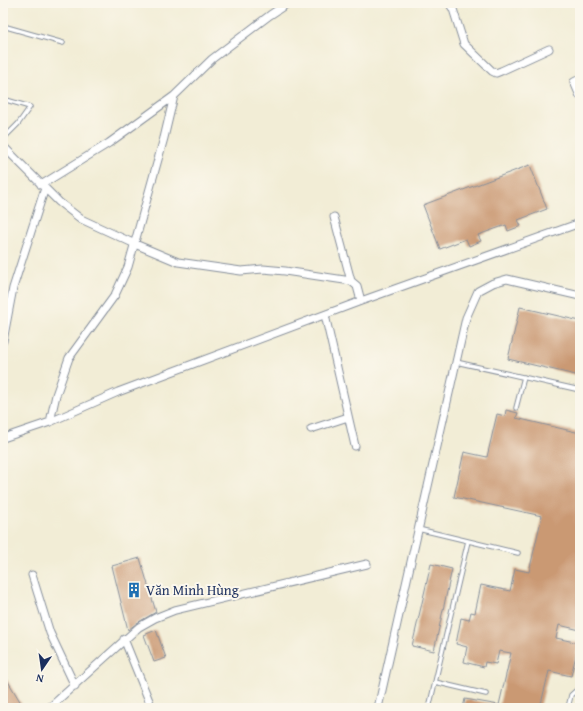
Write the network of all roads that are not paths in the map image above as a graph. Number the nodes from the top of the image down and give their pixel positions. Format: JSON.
{"nodes":[{"id":1,"x":288,"y":3,"type":"edge"},
{"id":2,"x":449,"y":3,"type":"edge"},
{"id":3,"x":3,"y":26,"type":"edge"},
{"id":4,"x":63,"y":43,"type":"dead end"},
{"id":5,"x":549,"y":49,"type":"dead end"},
{"id":6,"x":580,"y":79,"type":"edge"},
{"id":7,"x":174,"y":96,"type":"junction"},
{"id":8,"x":580,"y":96,"type":"edge"},
{"id":9,"x":3,"y":99,"type":"edge"},
{"id":10,"x":3,"y":138,"type":"edge"},
{"id":11,"x":3,"y":146,"type":"edge"},
{"id":12,"x":43,"y":186,"type":"junction"},
{"id":13,"x":334,"y":217,"type":"dead end"},
{"id":14,"x":580,"y":223,"type":"edge"},
{"id":15,"x":135,"y":244,"type":"junction"},
{"id":16,"x":351,"y":281,"type":"junction"},
{"id":17,"x":580,"y":296,"type":"edge"},
{"id":18,"x":361,"y":301,"type":"junction"},
{"id":19,"x":325,"y":315,"type":"junction"},
{"id":20,"x":3,"y":341,"type":"edge"},
{"id":21,"x":456,"y":362,"type":"junction"},
{"id":22,"x":524,"y":377,"type":"junction"},
{"id":23,"x":580,"y":390,"type":"edge"},
{"id":24,"x":516,"y":408,"type":"dead end"},
{"id":25,"x":348,"y":417,"type":"junction"},
{"id":26,"x":50,"y":422,"type":"junction"},
{"id":27,"x":311,"y":429,"type":"dead end"},
{"id":28,"x":3,"y":438,"type":"edge"},
{"id":29,"x":355,"y":446,"type":"dead end"},
{"id":30,"x":418,"y":529,"type":"junction"},
{"id":31,"x":468,"y":541,"type":"junction"},
{"id":32,"x":518,"y":553,"type":"dead end"},
{"id":33,"x":367,"y":564,"type":"dead end"},
{"id":34,"x":32,"y":575,"type":"dead end"},
{"id":35,"x":124,"y":640,"type":"junction"},
{"id":36,"x":435,"y":682,"type":"junction"},
{"id":37,"x":75,"y":686,"type":"junction"},
{"id":38,"x":580,"y":687,"type":"edge"},
{"id":39,"x":486,"y":694,"type":"dead end"},
{"id":40,"x":50,"y":708,"type":"edge"},
{"id":41,"x":152,"y":708,"type":"edge"},
{"id":42,"x":378,"y":708,"type":"edge"},
{"id":43,"x":429,"y":708,"type":"edge"},
{"id":44,"x":568,"y":708,"type":"edge"}],
"edges":[{"from":1,"to":7,"type":"street"},
{"from":2,"to":5,"type":"street"},
{"from":3,"to":4,"type":"lane"},
{"from":6,"to":8,"type":"street"},
{"from":7,"to":12,"type":"street"},
{"from":7,"to":15,"type":"street"},
{"from":9,"to":10,"type":"lane"},
{"from":11,"to":12,"type":"street"},
{"from":12,"to":15,"type":"street"},
{"from":12,"to":20,"type":"street"},
{"from":13,"to":16,"type":"street"},
{"from":14,"to":18,"type":"street"},
{"from":15,"to":16,"type":"street"},
{"from":15,"to":26,"type":"street"},
{"from":16,"to":18,"type":"street"},
{"from":17,"to":21,"type":"street"},
{"from":18,"to":19,"type":"street"},
{"from":19,"to":25,"type":"street"},
{"from":19,"to":26,"type":"street"},
{"from":21,"to":22,"type":"lane"},
{"from":21,"to":30,"type":"street"},
{"from":22,"to":23,"type":"lane"},
{"from":22,"to":24,"type":"lane"},
{"from":25,"to":27,"type":"street"},
{"from":25,"to":29,"type":"street"},
{"from":26,"to":28,"type":"street"},
{"from":30,"to":31,"type":"lane"},
{"from":30,"to":42,"type":"street"},
{"from":31,"to":32,"type":"lane"},
{"from":31,"to":36,"type":"lane"},
{"from":33,"to":35,"type":"street"},
{"from":34,"to":37,"type":"street"},
{"from":35,"to":37,"type":"street"},
{"from":35,"to":41,"type":"street"},
{"from":36,"to":39,"type":"lane"},
{"from":36,"to":43,"type":"lane"},
{"from":37,"to":40,"type":"street"},
{"from":38,"to":44,"type":"lane"}]}
